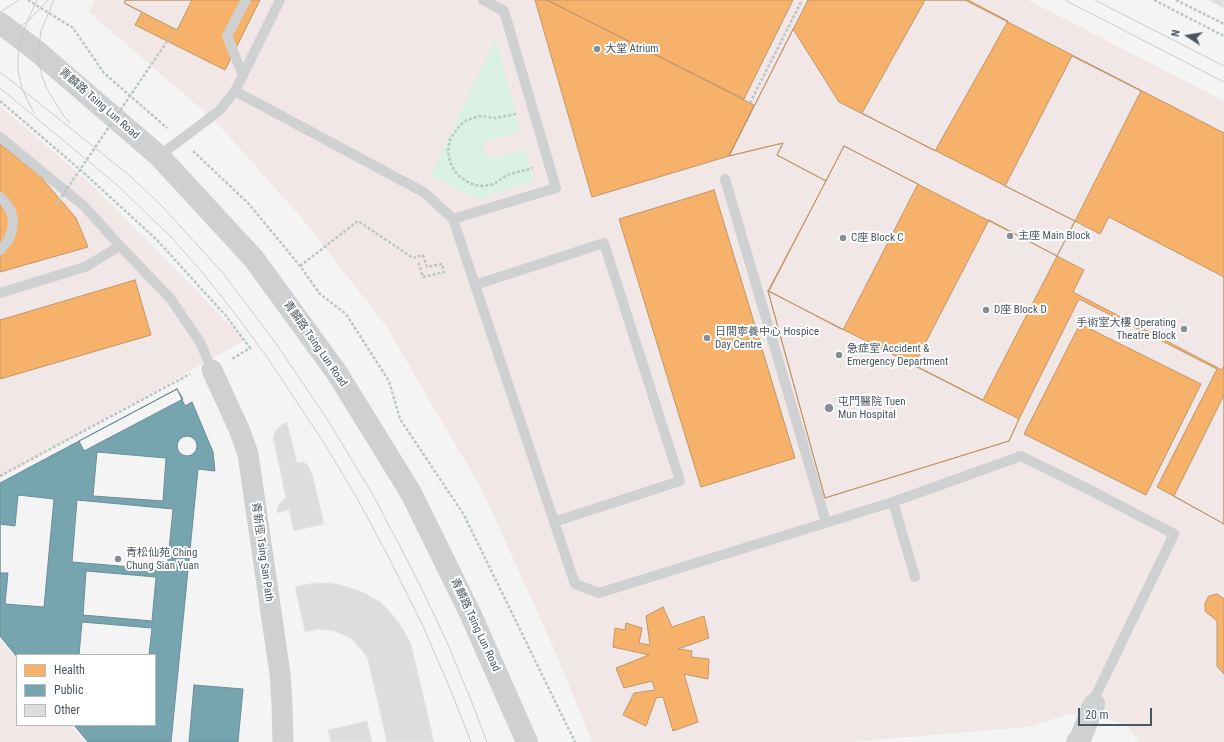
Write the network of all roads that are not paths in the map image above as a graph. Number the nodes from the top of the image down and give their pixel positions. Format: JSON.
{"nodes":[{"id":1,"x":246,"y":0,"type":"edge"},
{"id":2,"x":280,"y":0,"type":"edge"},
{"id":3,"x":483,"y":0,"type":"edge"},
{"id":4,"x":0,"y":23,"type":"edge"},
{"id":5,"x":243,"y":76,"type":"junction"},
{"id":6,"x":235,"y":91,"type":"junction"},
{"id":7,"x":0,"y":137,"type":"edge"},
{"id":8,"x":159,"y":156,"type":"junction"},
{"id":9,"x":725,"y":179,"type":"dead end"},
{"id":10,"x":0,"y":197,"type":"edge"},
{"id":11,"x":453,"y":219,"type":"junction"},
{"id":12,"x":120,"y":246,"type":"junction"},
{"id":13,"x":0,"y":250,"type":"edge"},
{"id":14,"x":475,"y":285,"type":"junction"},
{"id":15,"x":0,"y":293,"type":"edge"},
{"id":16,"x":212,"y":370,"type":"joint"},
{"id":17,"x":893,"y":502,"type":"junction"},
{"id":18,"x":554,"y":522,"type":"junction"},
{"id":19,"x":826,"y":522,"type":"junction"},
{"id":20,"x":916,"y":577,"type":"dead end"},
{"id":21,"x":1094,"y":704,"type":"junction"},
{"id":22,"x":283,"y":742,"type":"edge"},
{"id":23,"x":527,"y":742,"type":"edge"},
{"id":24,"x":1077,"y":742,"type":"edge"},
{"id":25,"x":1086,"y":742,"type":"edge"}],
"edges":[{"from":1,"to":5,"type":"lane"},
{"from":2,"to":5,"type":"lane"},
{"from":3,"to":11,"type":"lane"},
{"from":4,"to":8,"type":"street","name":"青麟路 Tsing Lun Road"},
{"from":5,"to":6,"type":"lane"},
{"from":6,"to":8,"type":"lane"},
{"from":6,"to":11,"type":"lane"},
{"from":7,"to":12,"type":"lane"},
{"from":8,"to":23,"type":"street","name":"青麟路 Tsing Lun Road"},
{"from":9,"to":19,"type":"lane"},
{"from":10,"to":13,"type":"lane"},
{"from":11,"to":14,"type":"lane"},
{"from":12,"to":15,"type":"lane"},
{"from":12,"to":16,"type":"lane"},
{"from":14,"to":18,"type":"lane"},
{"from":14,"to":18,"type":"lane"},
{"from":16,"to":22,"type":"street","name":"青新徑 Tsing San Path"},
{"from":17,"to":19,"type":"lane"},
{"from":17,"to":20,"type":"lane"},
{"from":17,"to":21,"type":"lane"},
{"from":18,"to":19,"type":"lane"},
{"from":21,"to":24,"type":"street"},
{"from":21,"to":25,"type":"lane"}]}
